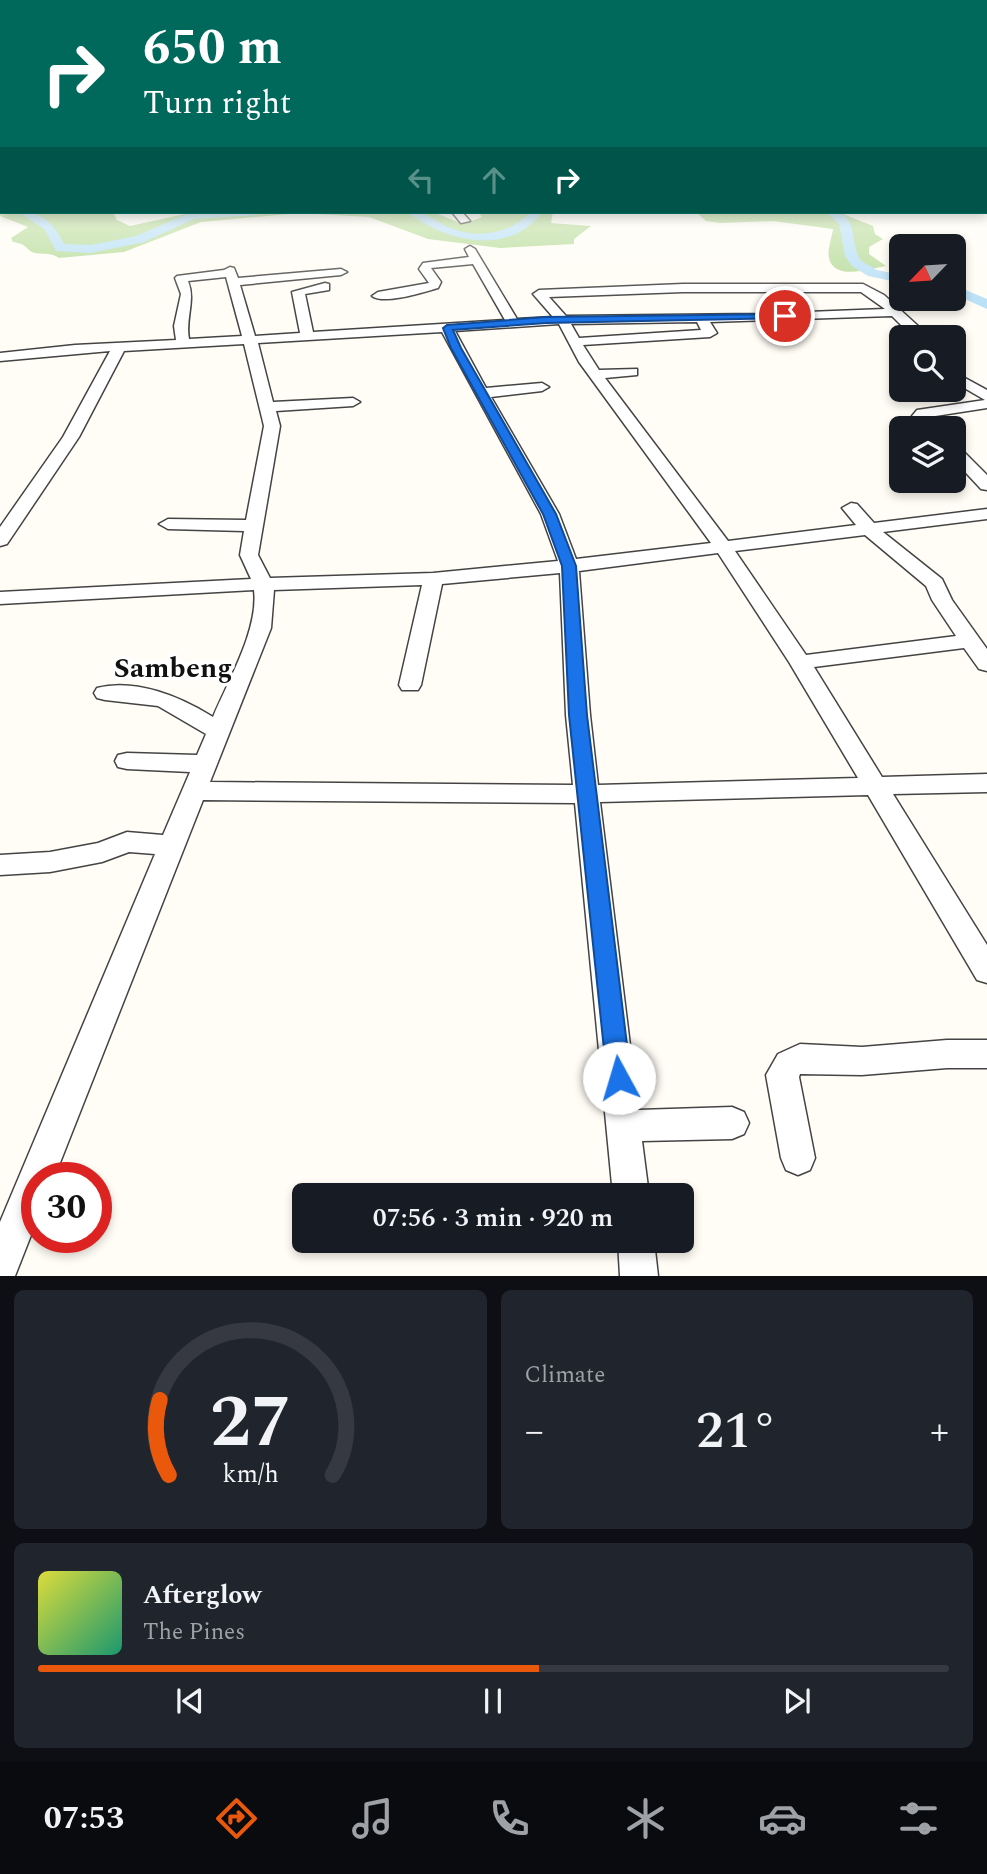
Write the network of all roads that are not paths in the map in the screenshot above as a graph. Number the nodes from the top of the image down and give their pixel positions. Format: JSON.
{"nodes":[{"id":1,"x":459,"y":214,"type":"edge"},
{"id":2,"x":465,"y":221,"type":"dead end"},
{"id":3,"x":469,"y":247,"type":"dead end"},
{"id":4,"x":476,"y":260,"type":"junction"},
{"id":5,"x":341,"y":272,"type":"dead end"},
{"id":6,"x":231,"y":275,"type":"junction"},
{"id":7,"x":325,"y":286,"type":"dead end"},
{"id":8,"x":378,"y":296,"type":"dead end"},
{"id":9,"x":889,"y":308,"type":"edge"},
{"id":10,"x":893,"y":312,"type":"joint"},
{"id":11,"x":701,"y":318,"type":"junction"},
{"id":12,"x":563,"y":320,"type":"junction"},
{"id":13,"x":513,"y":323,"type":"junction"},
{"id":14,"x":908,"y":325,"type":"edge"},
{"id":15,"x":447,"y":328,"type":"junction"},
{"id":16,"x":307,"y":336,"type":"junction"},
{"id":17,"x":250,"y":340,"type":"junction"},
{"id":18,"x":573,"y":342,"type":"junction"},
{"id":19,"x":183,"y":344,"type":"junction"},
{"id":20,"x":119,"y":347,"type":"junction"},
{"id":21,"x":0,"y":357,"type":"edge"},
{"id":22,"x":632,"y":372,"type":"dead end"},
{"id":23,"x":595,"y":374,"type":"junction"},
{"id":24,"x":966,"y":383,"type":"edge"},
{"id":25,"x":542,"y":387,"type":"dead end"},
{"id":26,"x":482,"y":393,"type":"junction"},
{"id":27,"x":987,"y":396,"type":"edge"},
{"id":28,"x":353,"y":402,"type":"dead end"},
{"id":29,"x":987,"y":404,"type":"edge"},
{"id":30,"x":269,"y":407,"type":"junction"},
{"id":31,"x":920,"y":416,"type":"edge"},
{"id":32,"x":966,"y":463,"type":"edge"},
{"id":33,"x":987,"y":485,"type":"edge"},
{"id":34,"x":851,"y":508,"type":"dead end"},
{"id":35,"x":987,"y":514,"type":"edge"},
{"id":36,"x":168,"y":524,"type":"dead end"},
{"id":37,"x":252,"y":526,"type":"junction"},
{"id":38,"x":868,"y":528,"type":"junction"},
{"id":39,"x":0,"y":540,"type":"edge"},
{"id":40,"x":722,"y":545,"type":"junction"},
{"id":41,"x":569,"y":566,"type":"junction"},
{"id":42,"x":433,"y":579,"type":"junction"},
{"id":43,"x":263,"y":584,"type":"junction"},
{"id":44,"x":0,"y":598,"type":"edge"},
{"id":45,"x":970,"y":641,"type":"junction"},
{"id":46,"x":800,"y":662,"type":"junction"},
{"id":47,"x":987,"y":664,"type":"edge"},
{"id":48,"x":410,"y":685,"type":"dead end"},
{"id":49,"x":105,"y":693,"type":"dead end"},
{"id":50,"x":219,"y":732,"type":"junction"},
{"id":51,"x":127,"y":761,"type":"dead end"},
{"id":52,"x":206,"y":764,"type":"junction"},
{"id":53,"x":987,"y":783,"type":"edge"},
{"id":54,"x":879,"y":788,"type":"junction"},
{"id":55,"x":195,"y":791,"type":"junction"},
{"id":56,"x":587,"y":794,"type":"junction"},
{"id":57,"x":172,"y":845,"type":"junction"},
{"id":58,"x":0,"y":865,"type":"edge"},
{"id":59,"x":987,"y":971,"type":"edge"},
{"id":60,"x":987,"y":1054,"type":"edge"},
{"id":61,"x":732,"y":1123,"type":"dead end"},
{"id":62,"x":624,"y":1126,"type":"junction"},
{"id":63,"x":798,"y":1158,"type":"dead end"},
{"id":64,"x":630,"y":1183,"type":"edge"},
{"id":65,"x":637,"y":1253,"type":"edge"},
{"id":66,"x":0,"y":1266,"type":"edge"},
{"id":67,"x":639,"y":1276,"type":"edge"}],
"edges":[{"from":1,"to":2,"type":"street"},
{"from":3,"to":4,"type":"street"},
{"from":4,"to":8,"type":"street"},
{"from":4,"to":13,"type":"street"},
{"from":5,"to":6,"type":"street"},
{"from":6,"to":17,"type":"street"},
{"from":6,"to":19,"type":"street"},
{"from":7,"to":16,"type":"street"},
{"from":9,"to":12,"type":"street"},
{"from":10,"to":11,"type":"street"},
{"from":10,"to":14,"type":"street"},
{"from":11,"to":12,"type":"street"},
{"from":11,"to":18,"type":"street"},
{"from":12,"to":13,"type":"street"},
{"from":12,"to":18,"type":"street"},
{"from":13,"to":15,"type":"street"},
{"from":15,"to":16,"type":"street"},
{"from":15,"to":26,"type":"street"},
{"from":16,"to":17,"type":"street"},
{"from":17,"to":19,"type":"street"},
{"from":17,"to":30,"type":"street"},
{"from":18,"to":23,"type":"street"},
{"from":19,"to":20,"type":"street"},
{"from":20,"to":21,"type":"street"},
{"from":20,"to":39,"type":"street"},
{"from":22,"to":23,"type":"street"},
{"from":23,"to":40,"type":"street"},
{"from":24,"to":27,"type":"street"},
{"from":25,"to":26,"type":"street"},
{"from":26,"to":41,"type":"street"},
{"from":28,"to":30,"type":"street"},
{"from":29,"to":31,"type":"street"},
{"from":30,"to":37,"type":"street"},
{"from":32,"to":33,"type":"street"},
{"from":34,"to":38,"type":"street"},
{"from":35,"to":38,"type":"street"},
{"from":36,"to":37,"type":"street"},
{"from":37,"to":43,"type":"street"},
{"from":38,"to":40,"type":"street"},
{"from":38,"to":45,"type":"street"},
{"from":40,"to":41,"type":"street"},
{"from":40,"to":46,"type":"street"},
{"from":41,"to":42,"type":"street"},
{"from":41,"to":56,"type":"street"},
{"from":42,"to":43,"type":"street"},
{"from":42,"to":48,"type":"street"},
{"from":43,"to":44,"type":"street"},
{"from":43,"to":50,"type":"street"},
{"from":45,"to":46,"type":"street"},
{"from":45,"to":47,"type":"street"},
{"from":46,"to":54,"type":"street"},
{"from":49,"to":50,"type":"street"},
{"from":50,"to":52,"type":"street"},
{"from":51,"to":52,"type":"street"},
{"from":52,"to":55,"type":"street"},
{"from":53,"to":54,"type":"street"},
{"from":54,"to":56,"type":"street"},
{"from":54,"to":59,"type":"street"},
{"from":55,"to":56,"type":"street"},
{"from":55,"to":57,"type":"street"},
{"from":56,"to":62,"type":"street"},
{"from":57,"to":58,"type":"street"},
{"from":57,"to":66,"type":"street"},
{"from":60,"to":63,"type":"street"},
{"from":61,"to":62,"type":"street"},
{"from":62,"to":64,"type":"street"},
{"from":65,"to":67,"type":"street"}]}
